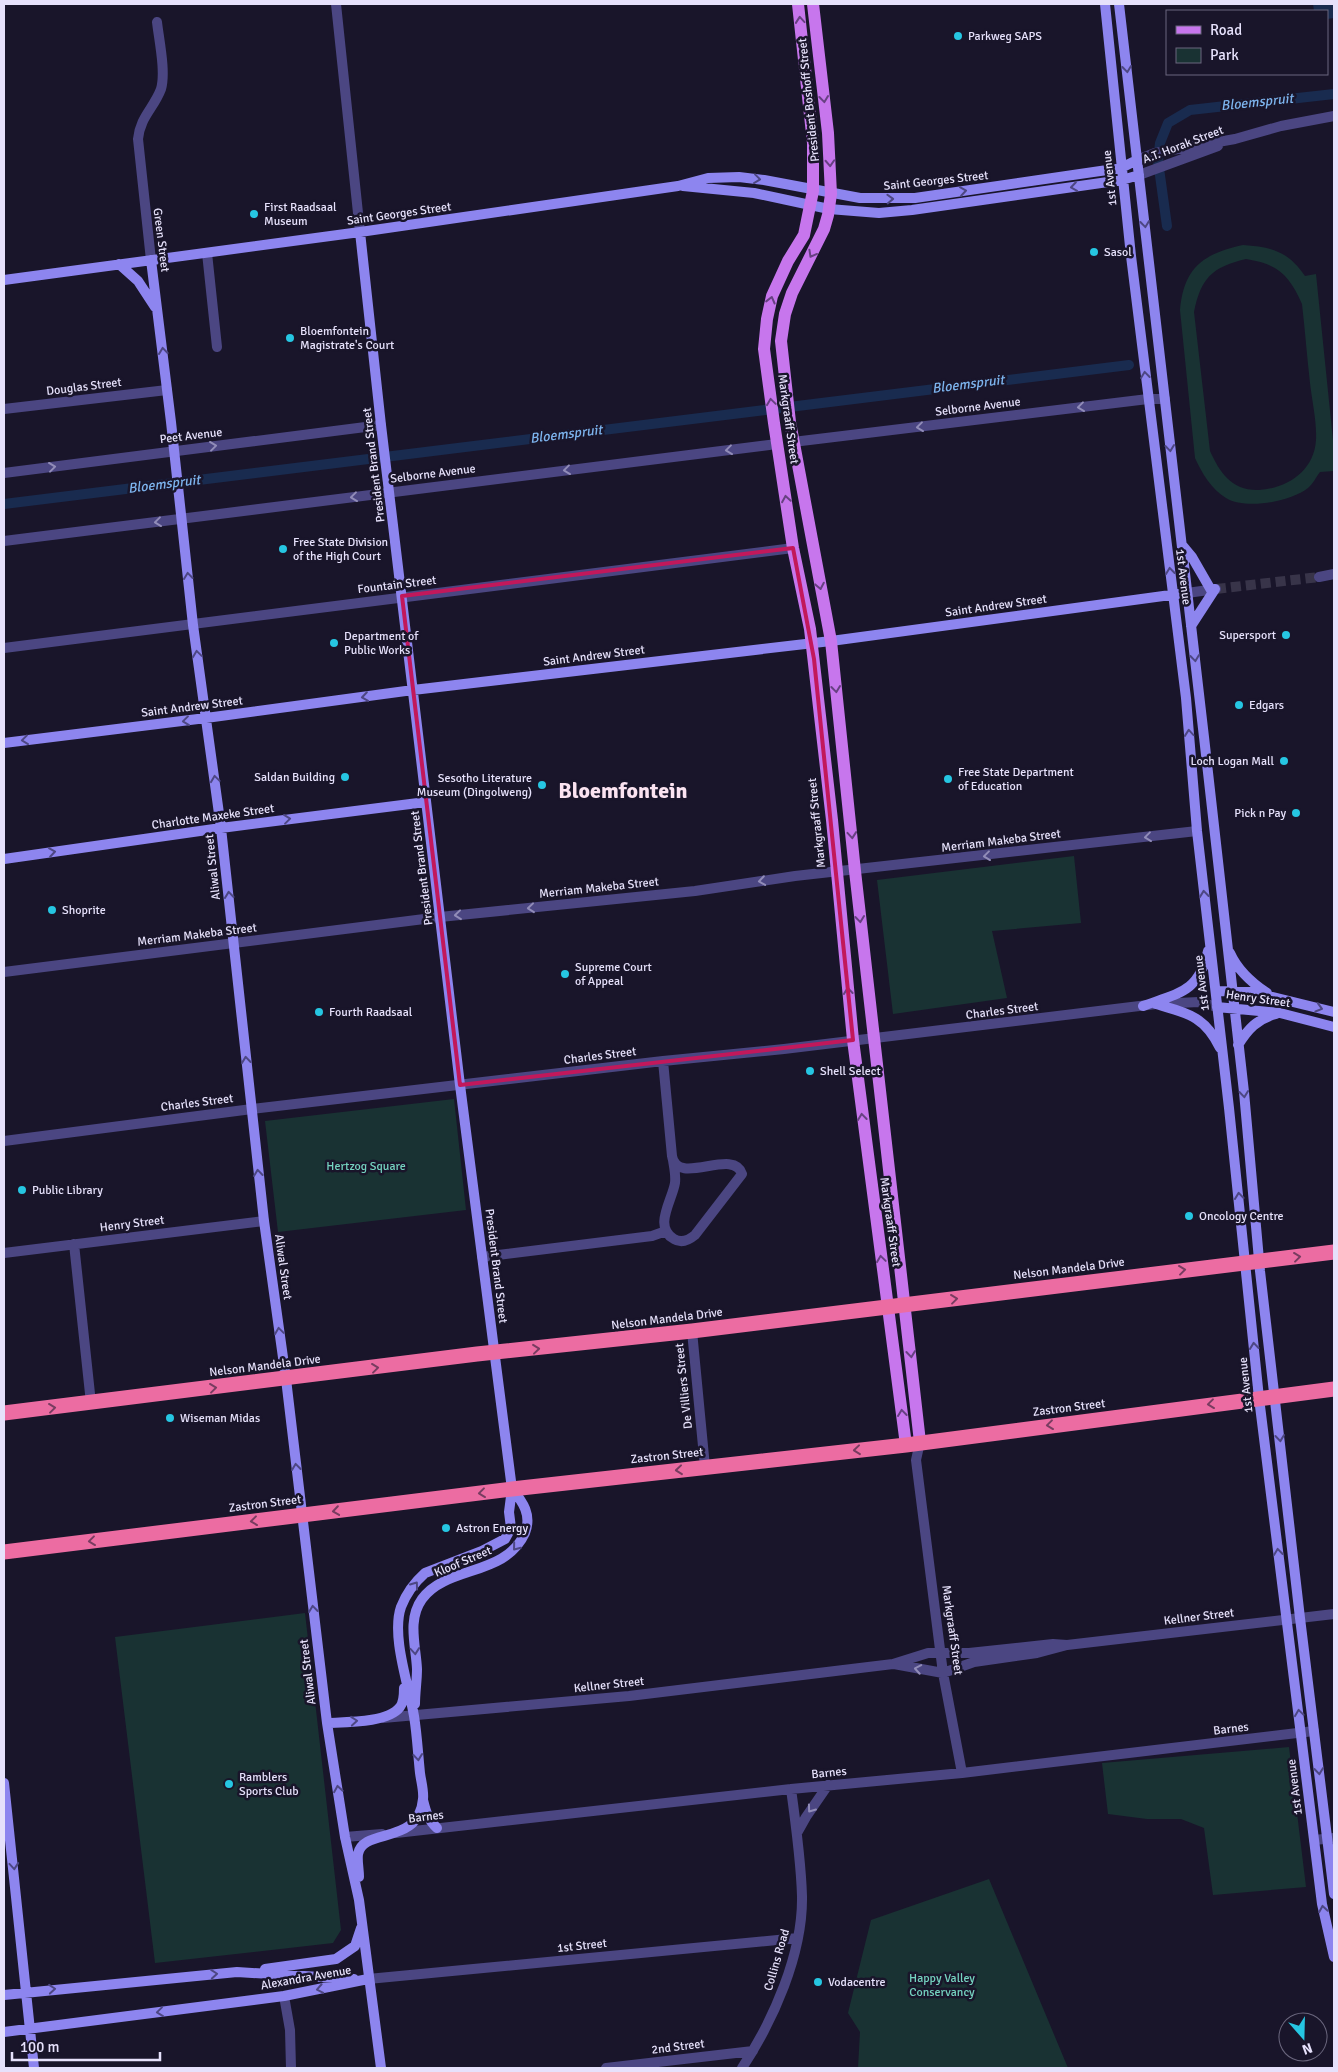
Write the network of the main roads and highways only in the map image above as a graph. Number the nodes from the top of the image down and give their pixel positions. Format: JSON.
{"nodes":[{"id":1,"x":798,"y":4,"type":"edge"},
{"id":2,"x":813,"y":4,"type":"edge"},
{"id":3,"x":813,"y":191,"type":"joint"},
{"id":4,"x":831,"y":194,"type":"joint"},
{"id":5,"x":810,"y":538,"type":"junction"},
{"id":6,"x":793,"y":548,"type":"junction"},
{"id":7,"x":1334,"y":1252,"type":"edge"},
{"id":8,"x":905,"y":1305,"type":"junction"},
{"id":9,"x":888,"y":1307,"type":"junction"},
{"id":10,"x":1334,"y":1389,"type":"edge"},
{"id":11,"x":4,"y":1413,"type":"edge"},
{"id":12,"x":913,"y":1444,"type":"junction"},
{"id":13,"x":4,"y":1552,"type":"edge"}],
"edges":[{"from":3,"to":1,"type":"main road","name":"President Boshoff Street","one_way":true},
{"from":2,"to":4,"type":"main road","name":"President Boshoff Street","one_way":true},
{"from":6,"to":3,"type":"main road","name":"Markgraaff Street","one_way":true},
{"from":4,"to":5,"type":"main road","name":"Markgraaff Street","one_way":true},
{"from":5,"to":6,"type":"main road"},
{"from":5,"to":8,"type":"main road","name":"Markgraaff Street","one_way":true},
{"from":9,"to":6,"type":"main road","name":"Markgraaff Street","one_way":true},
{"from":8,"to":7,"type":"highway","name":"Nelson Mandela Drive","one_way":true},
{"from":8,"to":9,"type":"highway","name":"Nelson Mandela Drive"},
{"from":8,"to":12,"type":"main road","name":"Markgraaff Street","one_way":true},
{"from":11,"to":9,"type":"highway","name":"Nelson Mandela Drive","one_way":true},
{"from":12,"to":9,"type":"main road","name":"Markgraaff Street","one_way":true},
{"from":10,"to":12,"type":"highway","name":"Zastron Street","one_way":true},
{"from":12,"to":13,"type":"highway","name":"Zastron Street","one_way":true}]}
